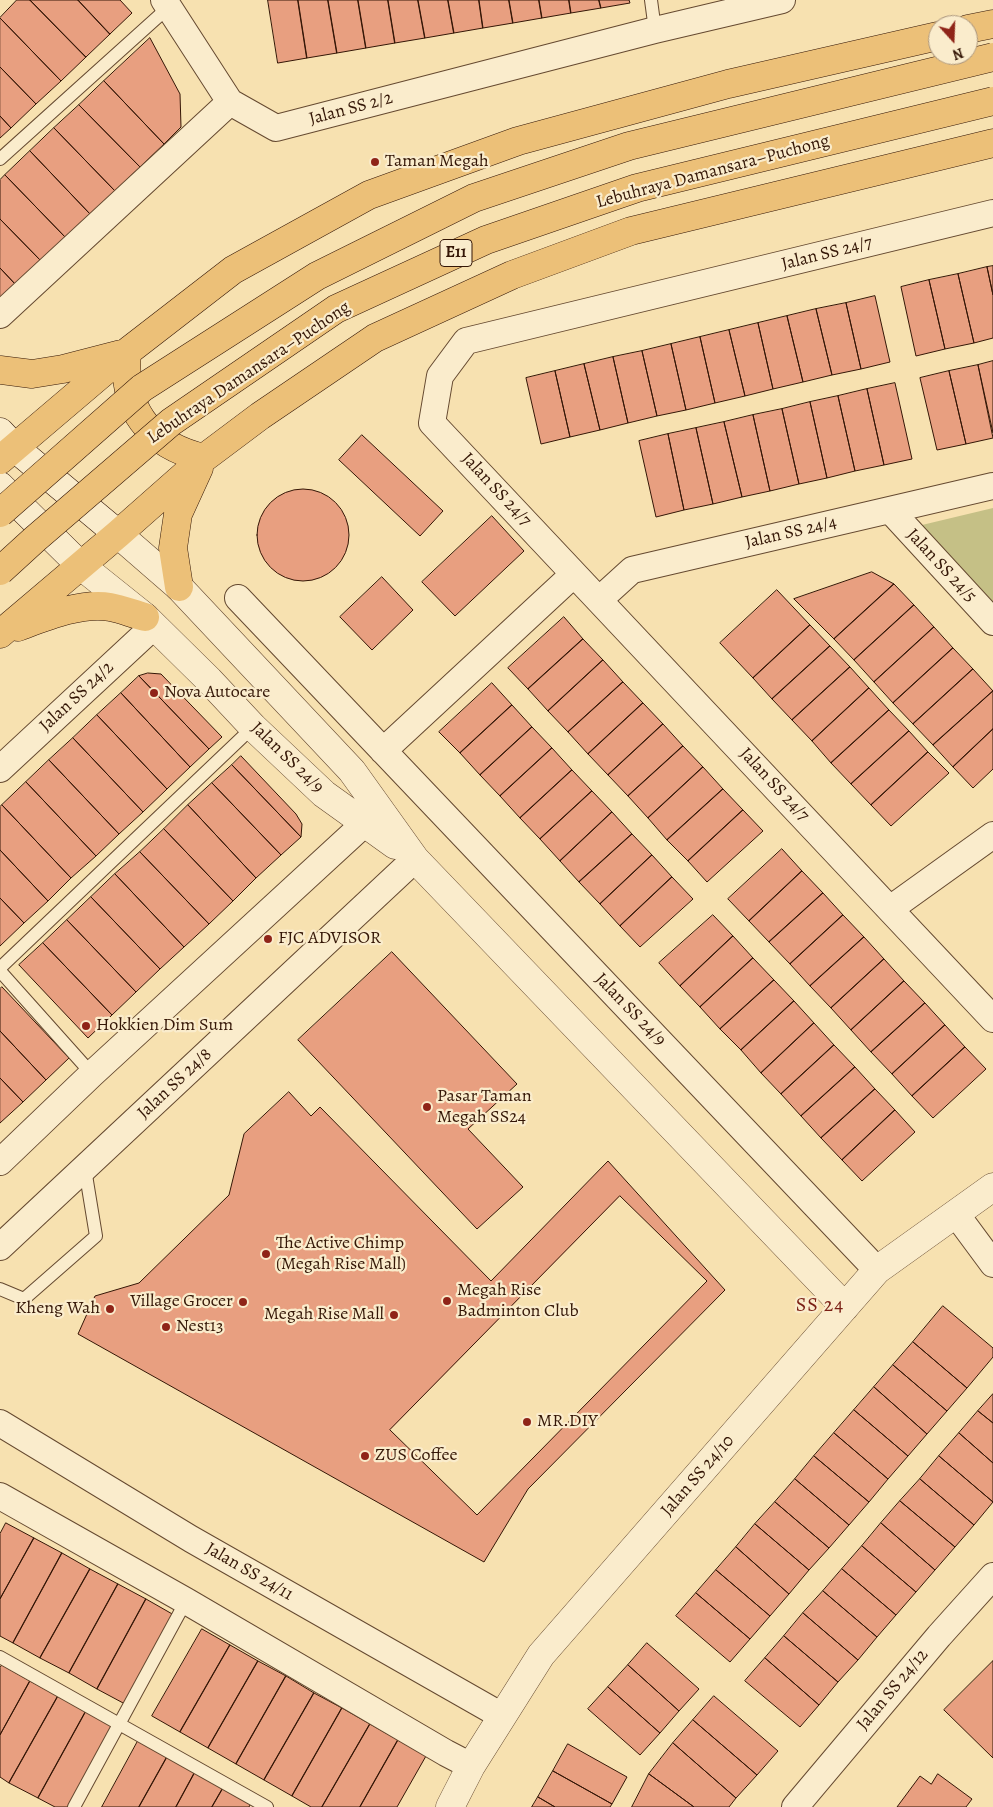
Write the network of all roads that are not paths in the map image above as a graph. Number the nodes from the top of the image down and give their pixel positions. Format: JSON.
{"nodes":[{"id":1,"x":651,"y":0,"type":"edge"},
{"id":2,"x":782,"y":0,"type":"edge"},
{"id":3,"x":171,"y":2,"type":"edge"},
{"id":4,"x":993,"y":24,"type":"edge"},
{"id":5,"x":978,"y":27,"type":"edge"},
{"id":6,"x":655,"y":30,"type":"junction"},
{"id":7,"x":928,"y":38,"type":"edge"},
{"id":8,"x":993,"y":57,"type":"edge"},
{"id":9,"x":993,"y":101,"type":"edge"},
{"id":10,"x":230,"y":102,"type":"junction"},
{"id":11,"x":993,"y":143,"type":"edge"},
{"id":12,"x":0,"y":159,"type":"edge"},
{"id":13,"x":993,"y":213,"type":"edge"},
{"id":14,"x":0,"y":315,"type":"edge"},
{"id":15,"x":127,"y":352,"type":"junction"},
{"id":16,"x":0,"y":370,"type":"edge"},
{"id":17,"x":5,"y":447,"type":"edge"},
{"id":18,"x":204,"y":458,"type":"junction"},
{"id":19,"x":0,"y":486,"type":"edge"},
{"id":20,"x":993,"y":486,"type":"edge"},
{"id":21,"x":890,"y":510,"type":"junction"},
{"id":22,"x":0,"y":513,"type":"edge"},
{"id":23,"x":118,"y":534,"type":"junction"},
{"id":24,"x":80,"y":565,"type":"junction"},
{"id":25,"x":0,"y":571,"type":"edge"},
{"id":26,"x":574,"y":574,"type":"junction"},
{"id":27,"x":179,"y":587,"type":"junction"},
{"id":28,"x":238,"y":598,"type":"dead end"},
{"id":29,"x":599,"y":600,"type":"junction"},
{"id":30,"x":0,"y":618,"type":"edge"},
{"id":31,"x":149,"y":621,"type":"junction"},
{"id":32,"x":993,"y":622,"type":"edge"},
{"id":33,"x":0,"y":634,"type":"edge"},
{"id":34,"x":253,"y":727,"type":"junction"},
{"id":35,"x":383,"y":751,"type":"junction"},
{"id":36,"x":0,"y":769,"type":"edge"},
{"id":37,"x":365,"y":823,"type":"junction"},
{"id":38,"x":993,"y":835,"type":"edge"},
{"id":39,"x":415,"y":859,"type":"junction"},
{"id":40,"x":890,"y":909,"type":"junction"},
{"id":41,"x":0,"y":970,"type":"edge"},
{"id":42,"x":993,"y":1019,"type":"edge"},
{"id":43,"x":92,"y":1074,"type":"junction"},
{"id":44,"x":0,"y":1162,"type":"edge"},
{"id":45,"x":85,"y":1169,"type":"junction"},
{"id":46,"x":993,"y":1187,"type":"edge"},
{"id":47,"x":956,"y":1214,"type":"junction"},
{"id":48,"x":0,"y":1247,"type":"edge"},
{"id":49,"x":993,"y":1264,"type":"edge"},
{"id":50,"x":877,"y":1270,"type":"junction"},
{"id":51,"x":0,"y":1289,"type":"edge"},
{"id":52,"x":845,"y":1307,"type":"junction"},
{"id":53,"x":0,"y":1423,"type":"edge"},
{"id":54,"x":0,"y":1496,"type":"edge"},
{"id":55,"x":993,"y":1576,"type":"edge"},
{"id":56,"x":186,"y":1601,"type":"junction"},
{"id":57,"x":0,"y":1657,"type":"edge"},
{"id":58,"x":502,"y":1716,"type":"junction"},
{"id":59,"x":119,"y":1724,"type":"junction"},
{"id":60,"x":471,"y":1766,"type":"junction"},
{"id":61,"x":449,"y":1806,"type":"edge"},
{"id":62,"x":74,"y":1807,"type":"edge"},
{"id":63,"x":267,"y":1807,"type":"edge"},
{"id":64,"x":795,"y":1807,"type":"edge"}],
"edges":[{"from":1,"to":6,"type":"lane"},
{"from":2,"to":6,"type":"street","name":"Jalan SS 2/2"},
{"from":3,"to":10,"type":"street"},
{"from":3,"to":12,"type":"lane"},
{"from":4,"to":5,"type":"highway"},
{"from":6,"to":10,"type":"street","name":"Jalan SS 2/2"},
{"from":7,"to":15,"type":"highway"},
{"from":8,"to":22,"type":"highway","number":"E11","bridge":true},
{"from":9,"to":25,"type":"highway","name":"Lebuhraya Damansara–Puchong","number":"E11","bridge":true},
{"from":10,"to":14,"type":"street"},
{"from":11,"to":18,"type":"highway"},
{"from":13,"to":26,"type":"street","name":"Jalan SS 24/7"},
{"from":15,"to":16,"type":"highway"},
{"from":15,"to":17,"type":"highway"},
{"from":15,"to":18,"type":"highway"},
{"from":17,"to":23,"type":"street","name":"Jalan SS 24/9"},
{"from":18,"to":23,"type":"highway"},
{"from":18,"to":27,"type":"highway"},
{"from":19,"to":24,"type":"street","name":"Jalan SS 24/9"},
{"from":20,"to":21,"type":"street","name":"Jalan SS 24/4"},
{"from":21,"to":29,"type":"street","name":"Jalan SS 24/4"},
{"from":21,"to":32,"type":"street","name":"Jalan SS 24/5"},
{"from":23,"to":24,"type":"highway"},
{"from":23,"to":27,"type":"street","name":"Jalan SS 24/9"},
{"from":24,"to":31,"type":"street","name":"Jalan SS 24/9"},
{"from":24,"to":33,"type":"highway"},
{"from":26,"to":29,"type":"street","name":"Jalan SS 24/7"},
{"from":26,"to":35,"type":"street"},
{"from":27,"to":39,"type":"street","name":"Jalan SS 24/9"},
{"from":28,"to":35,"type":"street","name":"Jalan SS 24/9"},
{"from":29,"to":40,"type":"street","name":"Jalan SS 24/7"},
{"from":30,"to":33,"type":"highway"},
{"from":31,"to":33,"type":"highway"},
{"from":31,"to":34,"type":"street","name":"Jalan SS 24/9"},
{"from":31,"to":36,"type":"street","name":"Jalan SS 24/2"},
{"from":34,"to":37,"type":"street","name":"Jalan SS 24/9"},
{"from":34,"to":41,"type":"lane"},
{"from":35,"to":50,"type":"street","name":"Jalan SS 24/9"},
{"from":37,"to":39,"type":"street","name":"Jalan SS 24/9"},
{"from":37,"to":43,"type":"street"},
{"from":38,"to":40,"type":"street"},
{"from":39,"to":45,"type":"street","name":"Jalan SS 24/8"},
{"from":39,"to":52,"type":"street","name":"Jalan SS 24/9"},
{"from":40,"to":42,"type":"street","name":"Jalan SS 24/7"},
{"from":41,"to":43,"type":"lane"},
{"from":43,"to":44,"type":"street"},
{"from":45,"to":48,"type":"street","name":"Jalan SS 24/8"},
{"from":45,"to":51,"type":"lane"},
{"from":46,"to":47,"type":"street","name":"Jalan SS 24/10"},
{"from":47,"to":49,"type":"street"},
{"from":47,"to":50,"type":"street","name":"Jalan SS 24/10"},
{"from":50,"to":52,"type":"street","name":"Jalan SS 24/10"},
{"from":52,"to":58,"type":"street","name":"Jalan SS 24/10"},
{"from":53,"to":58,"type":"street","name":"Jalan SS 24/11"},
{"from":54,"to":56,"type":"street"},
{"from":55,"to":64,"type":"street","name":"Jalan SS 24/12"},
{"from":56,"to":59,"type":"lane"},
{"from":56,"to":60,"type":"street"},
{"from":57,"to":59,"type":"lane"},
{"from":58,"to":60,"type":"street","name":"Jalan SS 24/10"},
{"from":59,"to":62,"type":"lane"},
{"from":59,"to":63,"type":"lane"},
{"from":60,"to":61,"type":"street","name":"Jalan SS 24/10"}]}
